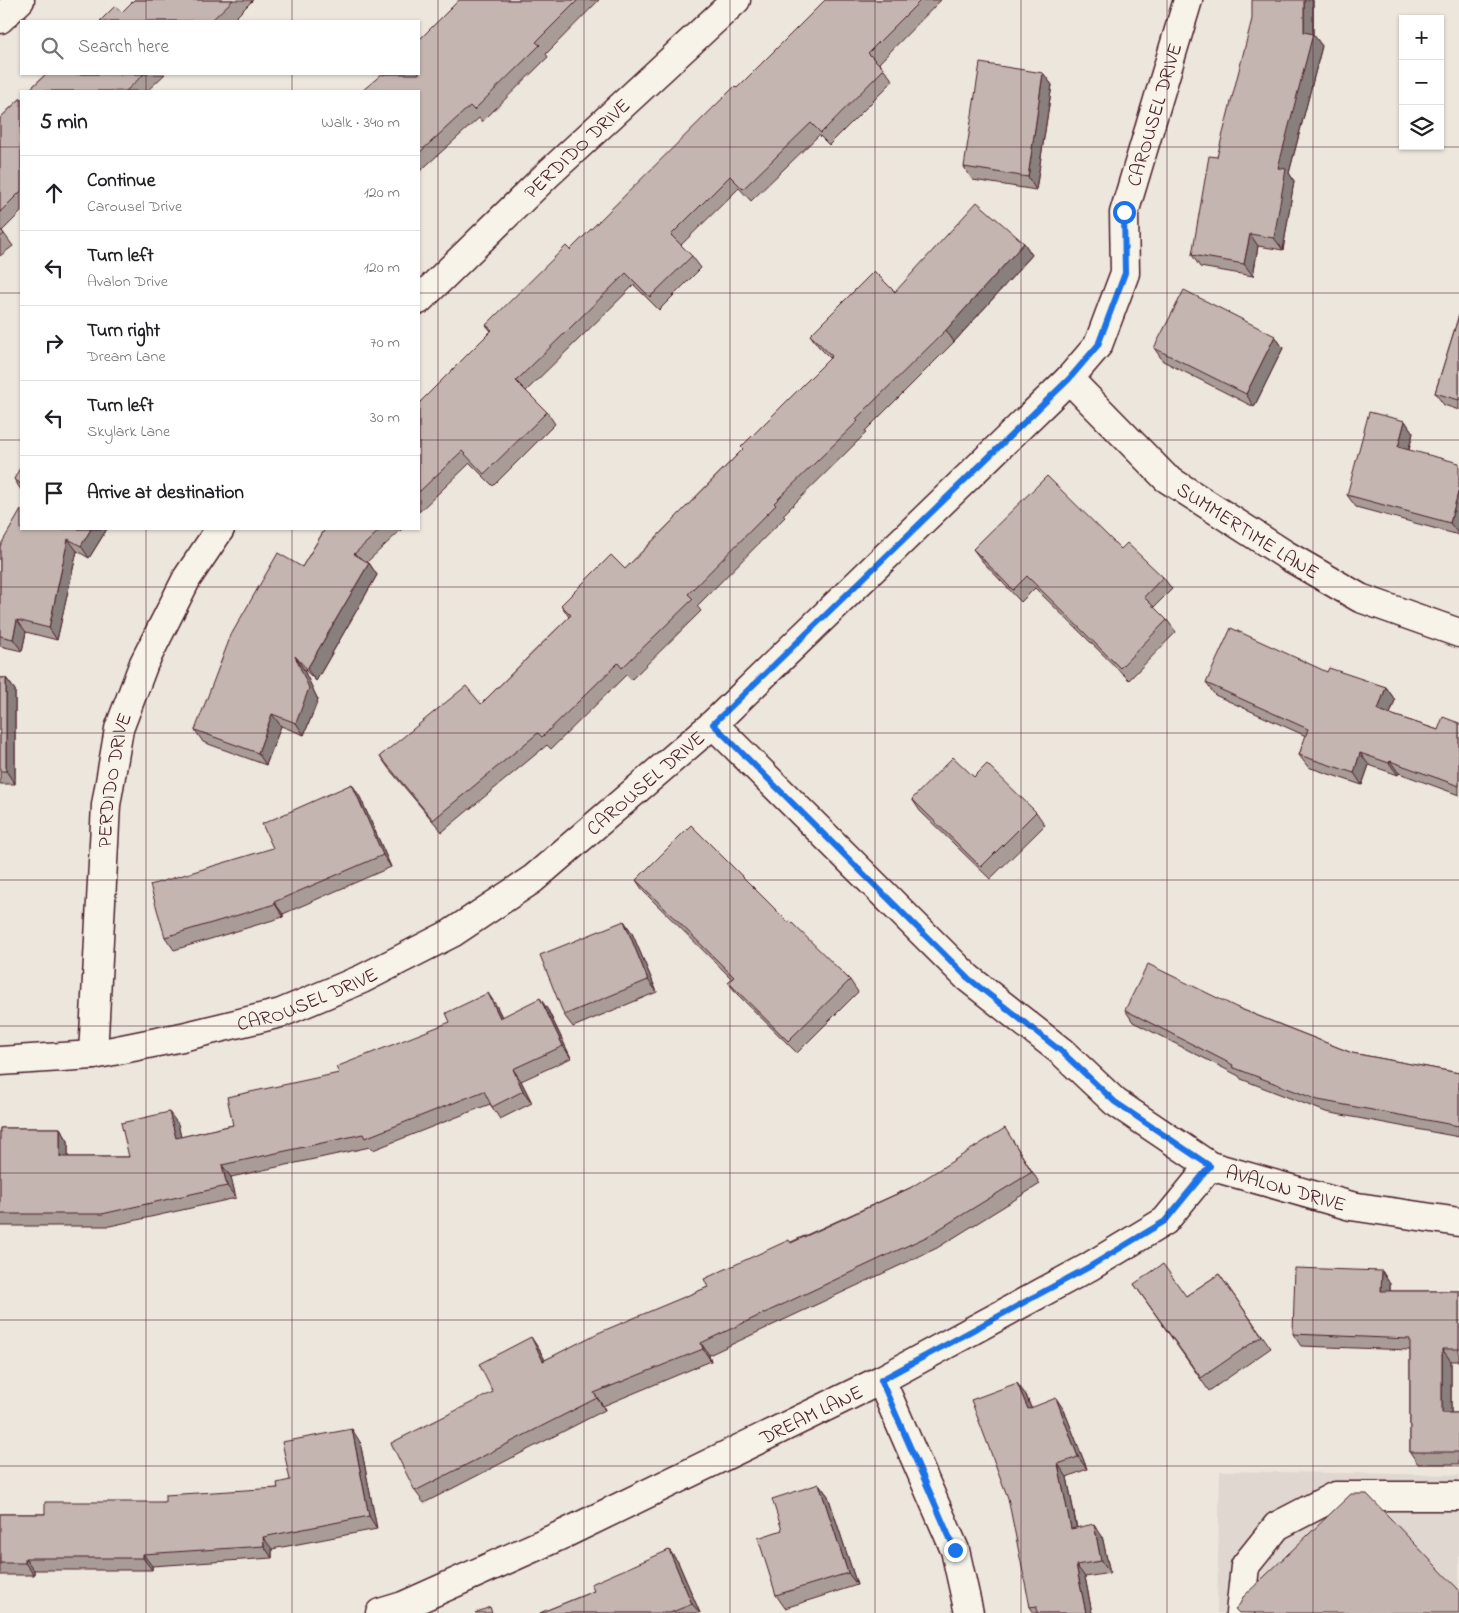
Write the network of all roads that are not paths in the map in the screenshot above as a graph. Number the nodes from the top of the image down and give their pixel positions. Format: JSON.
{"nodes":[{"id":1,"x":20,"y":0,"type":"edge"},
{"id":2,"x":736,"y":0,"type":"edge"},
{"id":3,"x":1188,"y":0,"type":"edge"},
{"id":4,"x":0,"y":20,"type":"edge"},
{"id":5,"x":420,"y":299,"type":"edge"},
{"id":6,"x":1069,"y":379,"type":"junction"},
{"id":7,"x":219,"y":530,"type":"edge"},
{"id":8,"x":1459,"y":633,"type":"edge"},
{"id":9,"x":713,"y":724,"type":"junction"},
{"id":10,"x":93,"y":1055,"type":"junction"},
{"id":11,"x":0,"y":1061,"type":"edge"},
{"id":12,"x":1210,"y":1166,"type":"junction"},
{"id":13,"x":1459,"y":1222,"type":"edge"},
{"id":14,"x":881,"y":1380,"type":"junction"},
{"id":15,"x":1459,"y":1496,"type":"edge"},
{"id":16,"x":380,"y":1613,"type":"edge"},
{"id":17,"x":969,"y":1613,"type":"edge"},
{"id":18,"x":1240,"y":1613,"type":"edge"}],
"edges":[{"from":1,"to":4,"type":"street"},
{"from":2,"to":5,"type":"street","name":"PERDIDO DRIVE"},
{"from":3,"to":6,"type":"street","name":"CAROUSEL DRIVE"},
{"from":6,"to":8,"type":"street","name":"SUMMERTIME LANE"},
{"from":6,"to":9,"type":"street","name":"CAROUSEL DRIVE"},
{"from":7,"to":10,"type":"street","name":"PERDIDO DRIVE"},
{"from":9,"to":10,"type":"street","name":"CAROUSEL DRIVE"},
{"from":9,"to":12,"type":"street","name":"AVALON DRIVE"},
{"from":10,"to":11,"type":"street","name":"CAROUSEL DRIVE"},
{"from":12,"to":13,"type":"street","name":"AVALON DRIVE"},
{"from":12,"to":14,"type":"street","name":"DREAM LANE"},
{"from":14,"to":16,"type":"street","name":"DREAM LANE"},
{"from":14,"to":17,"type":"street"},
{"from":15,"to":18,"type":"street"}]}
